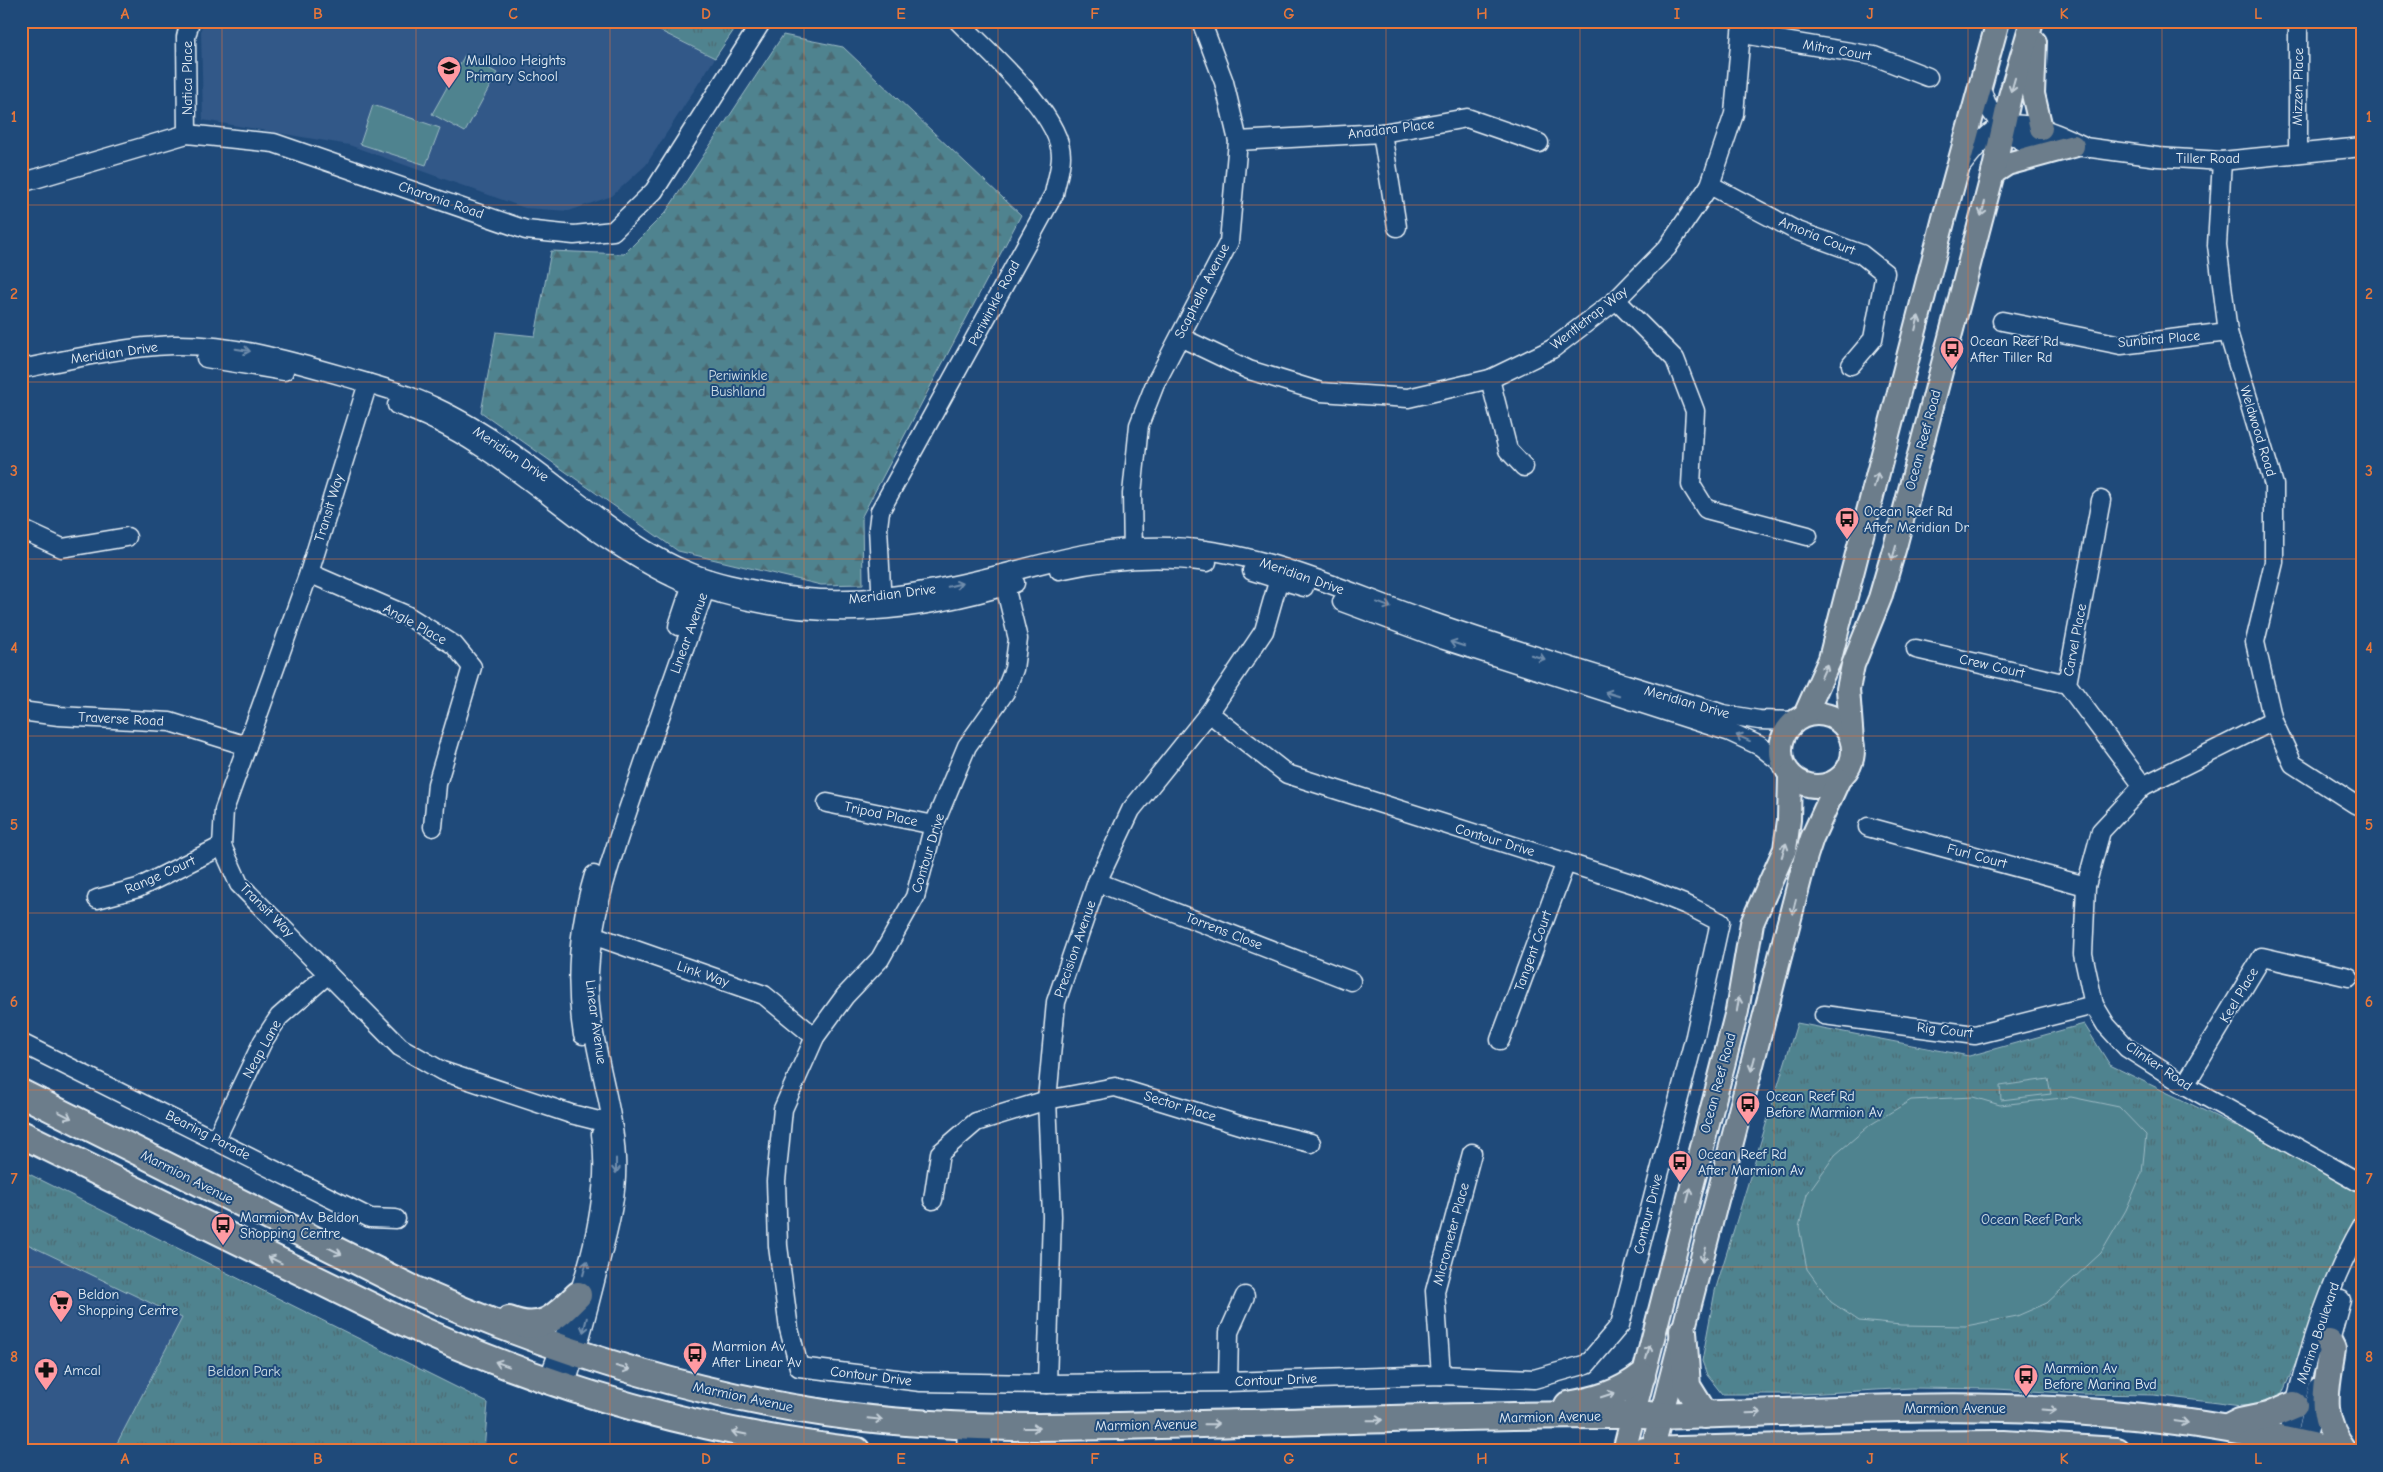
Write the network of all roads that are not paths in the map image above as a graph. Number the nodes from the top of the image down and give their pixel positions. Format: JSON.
{"nodes":[{"id":1,"x":190,"y":21,"type":"edge"},
{"id":2,"x":762,"y":21,"type":"edge"},
{"id":3,"x":958,"y":21,"type":"edge"},
{"id":4,"x":1200,"y":21,"type":"edge"},
{"id":5,"x":1998,"y":21,"type":"edge"},
{"id":6,"x":2034,"y":21,"type":"edge"},
{"id":7,"x":2298,"y":21,"type":"edge"},
{"id":8,"x":1743,"y":28,"type":"edge"},
{"id":9,"x":1928,"y":77,"type":"dead end"},
{"id":10,"x":1981,"y":89,"type":"junction"},
{"id":11,"x":2003,"y":128,"type":"junction"},
{"id":12,"x":2040,"y":128,"type":"junction"},
{"id":13,"x":1382,"y":133,"type":"junction"},
{"id":14,"x":187,"y":134,"type":"junction"},
{"id":15,"x":1238,"y":141,"type":"junction"},
{"id":16,"x":1539,"y":143,"type":"dead end"},
{"id":17,"x":2078,"y":146,"type":"junction"},
{"id":18,"x":2362,"y":146,"type":"edge"},
{"id":19,"x":2298,"y":153,"type":"junction"},
{"id":20,"x":2222,"y":161,"type":"junction"},
{"id":21,"x":1956,"y":172,"type":"junction"},
{"id":22,"x":1993,"y":173,"type":"junction"},
{"id":23,"x":21,"y":183,"type":"edge"},
{"id":24,"x":1710,"y":185,"type":"junction"},
{"id":25,"x":1397,"y":227,"type":"dead end"},
{"id":26,"x":1616,"y":300,"type":"junction"},
{"id":27,"x":2002,"y":321,"type":"dead end"},
{"id":28,"x":2228,"y":332,"type":"junction"},
{"id":29,"x":1180,"y":336,"type":"junction"},
{"id":30,"x":1851,"y":365,"type":"dead end"},
{"id":31,"x":21,"y":369,"type":"edge"},
{"id":32,"x":1490,"y":379,"type":"junction"},
{"id":33,"x":21,"y":380,"type":"edge"},
{"id":34,"x":366,"y":388,"type":"junction"},
{"id":35,"x":1524,"y":467,"type":"dead end"},
{"id":36,"x":2102,"y":500,"type":"dead end"},
{"id":37,"x":21,"y":529,"type":"edge"},
{"id":38,"x":1808,"y":536,"type":"dead end"},
{"id":39,"x":127,"y":537,"type":"dead end"},
{"id":40,"x":1133,"y":553,"type":"junction"},
{"id":41,"x":309,"y":573,"type":"junction"},
{"id":42,"x":1280,"y":574,"type":"junction"},
{"id":43,"x":1002,"y":580,"type":"junction"},
{"id":44,"x":700,"y":582,"type":"junction"},
{"id":45,"x":882,"y":604,"type":"junction"},
{"id":46,"x":1916,"y":649,"type":"dead end"},
{"id":47,"x":2067,"y":684,"type":"junction"},
{"id":48,"x":21,"y":711,"type":"edge"},
{"id":49,"x":1209,"y":713,"type":"junction"},
{"id":50,"x":1799,"y":718,"type":"junction"},
{"id":51,"x":2273,"y":721,"type":"junction"},
{"id":52,"x":1852,"y":741,"type":"junction"},
{"id":53,"x":247,"y":746,"type":"junction"},
{"id":54,"x":1786,"y":770,"type":"junction"},
{"id":55,"x":1839,"y":779,"type":"junction"},
{"id":56,"x":2143,"y":786,"type":"junction"},
{"id":57,"x":827,"y":803,"type":"dead end"},
{"id":58,"x":2362,"y":806,"type":"edge"},
{"id":59,"x":934,"y":825,"type":"junction"},
{"id":60,"x":433,"y":827,"type":"dead end"},
{"id":61,"x":1868,"y":827,"type":"dead end"},
{"id":62,"x":222,"y":846,"type":"junction"},
{"id":63,"x":1566,"y":862,"type":"junction"},
{"id":64,"x":1097,"y":882,"type":"junction"},
{"id":65,"x":2086,"y":886,"type":"junction"},
{"id":66,"x":97,"y":899,"type":"dead end"},
{"id":67,"x":587,"y":933,"type":"junction"},
{"id":68,"x":328,"y":974,"type":"junction"},
{"id":69,"x":2349,"y":977,"type":"dead end"},
{"id":70,"x":1351,"y":981,"type":"dead end"},
{"id":71,"x":2094,"y":1005,"type":"junction"},
{"id":72,"x":1824,"y":1015,"type":"dead end"},
{"id":73,"x":815,"y":1037,"type":"junction"},
{"id":74,"x":1500,"y":1040,"type":"dead end"},
{"id":75,"x":21,"y":1043,"type":"edge"},
{"id":76,"x":2185,"y":1085,"type":"junction"},
{"id":77,"x":21,"y":1093,"type":"edge"},
{"id":78,"x":1047,"y":1100,"type":"junction"},
{"id":79,"x":605,"y":1121,"type":"junction"},
{"id":80,"x":216,"y":1139,"type":"junction"},
{"id":81,"x":29,"y":1141,"type":"edge"},
{"id":82,"x":1311,"y":1143,"type":"dead end"},
{"id":83,"x":1472,"y":1153,"type":"dead end"},
{"id":84,"x":2362,"y":1184,"type":"edge"},
{"id":85,"x":932,"y":1200,"type":"dead end"},
{"id":86,"x":396,"y":1220,"type":"dead end"},
{"id":87,"x":2362,"y":1226,"type":"edge"},
{"id":88,"x":2362,"y":1252,"type":"edge"},
{"id":89,"x":415,"y":1290,"type":"junction"},
{"id":90,"x":578,"y":1295,"type":"junction"},
{"id":91,"x":1245,"y":1296,"type":"dead end"},
{"id":92,"x":1683,"y":1331,"type":"junction"},
{"id":93,"x":2329,"y":1344,"type":"junction"},
{"id":94,"x":568,"y":1351,"type":"junction"},
{"id":95,"x":1441,"y":1375,"type":"junction"},
{"id":96,"x":1642,"y":1376,"type":"junction"},
{"id":97,"x":1228,"y":1382,"type":"junction"},
{"id":98,"x":557,"y":1383,"type":"junction"},
{"id":99,"x":1047,"y":1384,"type":"junction"},
{"id":100,"x":2294,"y":1405,"type":"junction"},
{"id":101,"x":1632,"y":1415,"type":"junction"},
{"id":102,"x":1705,"y":1415,"type":"junction"},
{"id":103,"x":1662,"y":1416,"type":"junction"},
{"id":104,"x":1412,"y":1419,"type":"junction"},
{"id":105,"x":2227,"y":1428,"type":"junction"},
{"id":106,"x":974,"y":1439,"type":"edge"},
{"id":107,"x":2294,"y":1448,"type":"edge"},
{"id":108,"x":1724,"y":1449,"type":"edge"},
{"id":109,"x":857,"y":1451,"type":"edge"},
{"id":110,"x":1624,"y":1451,"type":"edge"},
{"id":111,"x":1645,"y":1451,"type":"edge"},
{"id":112,"x":1652,"y":1451,"type":"edge"},
{"id":113,"x":2117,"y":1451,"type":"edge"},
{"id":114,"x":2333,"y":1451,"type":"edge"},
{"id":115,"x":2344,"y":1451,"type":"edge"}],
"edges":[{"from":1,"to":14,"type":"street","name":"Natica Place"},
{"from":2,"to":14,"type":"street","name":"Charonia Road"},
{"from":3,"to":45,"type":"street","name":"Periwinkle Road"},
{"from":4,"to":15,"type":"street","name":"Scaphella Avenue"},
{"from":5,"to":10,"type":"main road"},
{"from":6,"to":11,"type":"main road","name":"Ocean Reef Road","one_way":true},
{"from":6,"to":12,"type":"main road"},
{"from":7,"to":19,"type":"street","name":"Mizzen Place"},
{"from":8,"to":9,"type":"street","name":"Mitra Court"},
{"from":8,"to":24,"type":"street","name":"Wentletrap Way"},
{"from":10,"to":11,"type":"street","name":"Tiller Road"},
{"from":10,"to":21,"type":"main road"},
{"from":11,"to":12,"type":"street","name":"Tiller Road"},
{"from":11,"to":17,"type":"street","name":"Tiller Road"},
{"from":11,"to":21,"type":"street","name":"Tiller Road"},
{"from":11,"to":22,"type":"main road","name":"Ocean Reef Road"},
{"from":12,"to":17,"type":"street","name":"Tiller Road"},
{"from":13,"to":15,"type":"street","name":"Anadara Place"},
{"from":13,"to":16,"type":"street","name":"Anadara Place"},
{"from":13,"to":25,"type":"street"},
{"from":14,"to":23,"type":"street","name":"Charonia Road"},
{"from":15,"to":29,"type":"street","name":"Scaphella Avenue"},
{"from":17,"to":20,"type":"street","name":"Tiller Road"},
{"from":17,"to":22,"type":"main road"},
{"from":18,"to":19,"type":"street","name":"Tiller Road"},
{"from":19,"to":20,"type":"street","name":"Tiller Road"},
{"from":20,"to":28,"type":"street","name":"Weldwood Road"},
{"from":50,"to":21,"type":"main road","one_way":true},
{"from":22,"to":52,"type":"main road","name":"Ocean Reef Road","one_way":true},
{"from":24,"to":26,"type":"street","name":"Wentletrap Way"},
{"from":24,"to":30,"type":"street","name":"Amoria Court"},
{"from":26,"to":32,"type":"street","name":"Wentletrap Way"},
{"from":26,"to":38,"type":"street"},
{"from":27,"to":28,"type":"street","name":"Sunbird Place"},
{"from":28,"to":51,"type":"street","name":"Weldwood Road"},
{"from":29,"to":32,"type":"street","name":"Wentletrap Way"},
{"from":29,"to":40,"type":"street","name":"Scaphella Avenue"},
{"from":31,"to":34,"type":"street","name":"Meridian Drive","one_way":true},
{"from":32,"to":35,"type":"street"},
{"from":33,"to":34,"type":"street","name":"Meridian Drive"},
{"from":34,"to":41,"type":"street","name":"Transit Way"},
{"from":34,"to":44,"type":"street","name":"Meridian Drive"},
{"from":36,"to":47,"type":"street","name":"Carvel Place"},
{"from":37,"to":39,"type":"street"},
{"from":40,"to":42,"type":"street","name":"Meridian Drive"},
{"from":40,"to":43,"type":"street","name":"Meridian Drive"},
{"from":41,"to":53,"type":"street","name":"Transit Way"},
{"from":41,"to":60,"type":"street","name":"Angle Place"},
{"from":42,"to":49,"type":"street","name":"Precision Avenue"},
{"from":42,"to":50,"type":"street","name":"Meridian Drive","one_way":true},
{"from":54,"to":42,"type":"street","name":"Meridian Drive","one_way":true},
{"from":43,"to":45,"type":"street","name":"Meridian Drive"},
{"from":43,"to":59,"type":"street","name":"Contour Drive"},
{"from":44,"to":45,"type":"street","name":"Meridian Drive"},
{"from":44,"to":67,"type":"street","name":"Linear Avenue"},
{"from":46,"to":47,"type":"street","name":"Crew Court"},
{"from":47,"to":56,"type":"street","name":"Carvel Place"},
{"from":48,"to":53,"type":"street","name":"Traverse Road"},
{"from":49,"to":63,"type":"street","name":"Contour Drive"},
{"from":49,"to":64,"type":"street","name":"Precision Avenue"},
{"from":50,"to":52,"type":"main road"},
{"from":50,"to":54,"type":"main road"},
{"from":51,"to":56,"type":"street","name":"Clinker Road"},
{"from":51,"to":58,"type":"street","name":"Weldwood Road"},
{"from":52,"to":55,"type":"main road"},
{"from":53,"to":62,"type":"street","name":"Transit Way"},
{"from":54,"to":55,"type":"main road"},
{"from":96,"to":54,"type":"main road","name":"Ocean Reef Road","one_way":true},
{"from":55,"to":92,"type":"main road","name":"Ocean Reef Road","one_way":true},
{"from":56,"to":65,"type":"street","name":"Clinker Road"},
{"from":57,"to":59,"type":"street","name":"Tripod Place"},
{"from":59,"to":73,"type":"street","name":"Contour Drive"},
{"from":61,"to":65,"type":"street","name":"Furl Court"},
{"from":62,"to":66,"type":"street","name":"Range Court"},
{"from":62,"to":68,"type":"street","name":"Transit Way"},
{"from":63,"to":74,"type":"street","name":"Tangent Court"},
{"from":63,"to":95,"type":"street","name":"Contour Drive"},
{"from":64,"to":70,"type":"street","name":"Torrens Close"},
{"from":64,"to":78,"type":"street","name":"Precision Avenue"},
{"from":65,"to":71,"type":"street","name":"Clinker Road"},
{"from":67,"to":73,"type":"street","name":"Link Way"},
{"from":67,"to":79,"type":"street","name":"Linear Avenue"},
{"from":68,"to":79,"type":"street","name":"Transit Way"},
{"from":68,"to":80,"type":"street","name":"Neap Lane"},
{"from":69,"to":76,"type":"street","name":"Keel Place"},
{"from":71,"to":72,"type":"street","name":"Rig Court"},
{"from":71,"to":76,"type":"street","name":"Clinker Road"},
{"from":73,"to":99,"type":"street","name":"Contour Drive"},
{"from":75,"to":80,"type":"street","name":"Bearing Parade"},
{"from":76,"to":84,"type":"street","name":"Clinker Road"},
{"from":77,"to":89,"type":"highway","name":"Marmion Avenue","one_way":true},
{"from":78,"to":82,"type":"street","name":"Sector Place"},
{"from":78,"to":85,"type":"street","name":"Sector Place"},
{"from":78,"to":99,"type":"street","name":"Precision Avenue"},
{"from":90,"to":79,"type":"street","name":"Linear Avenue","one_way":true},
{"from":79,"to":94,"type":"street","name":"Linear Avenue","one_way":true},
{"from":80,"to":86,"type":"street","name":"Bearing Parade"},
{"from":98,"to":81,"type":"highway","one_way":true},
{"from":83,"to":95,"type":"street","name":"Micrometer Place"},
{"from":87,"to":100,"type":"street","name":"Marina Boulevard"},
{"from":88,"to":93,"type":"street","name":"Marina Boulevard"},
{"from":89,"to":90,"type":"highway"},
{"from":89,"to":94,"type":"highway","name":"Marmion Avenue"},
{"from":90,"to":94,"type":"street","name":"Linear Avenue"},
{"from":91,"to":97,"type":"street"},
{"from":92,"to":102,"type":"highway"},
{"from":92,"to":103,"type":"main road","name":"Ocean Reef Road"},
{"from":93,"to":107,"type":"street","name":"Marina Boulevard"},
{"from":93,"to":115,"type":"highway"},
{"from":94,"to":98,"type":"street","name":"Linear Avenue"},
{"from":94,"to":106,"type":"highway","name":"Marmion Avenue","one_way":true},
{"from":95,"to":97,"type":"street","name":"Contour Drive"},
{"from":96,"to":101,"type":"main road","name":"Ocean Reef Road"},
{"from":104,"to":96,"type":"highway","one_way":true},
{"from":97,"to":99,"type":"street","name":"Contour Drive"},
{"from":109,"to":98,"type":"highway","one_way":true},
{"from":100,"to":105,"type":"highway"},
{"from":100,"to":107,"type":"street","name":"Marina Boulevard"},
{"from":101,"to":103,"type":"highway","name":"Marmion Avenue"},
{"from":101,"to":104,"type":"highway","name":"Marmion Avenue"},
{"from":101,"to":110,"type":"main road","name":"Ocean Reef Road"},
{"from":102,"to":103,"type":"highway","name":"Marmion Avenue"},
{"from":102,"to":105,"type":"highway","name":"Marmion Avenue","one_way":true},
{"from":103,"to":112,"type":"main road","name":"Ocean Reef Road"},
{"from":106,"to":104,"type":"highway","name":"Marmion Avenue","one_way":true},
{"from":105,"to":107,"type":"highway","name":"Marmion Avenue"},
{"from":107,"to":114,"type":"highway","name":"Marmion Avenue"},
{"from":108,"to":112,"type":"highway"},
{"from":108,"to":113,"type":"highway"},
{"from":111,"to":112,"type":"highway"}]}
